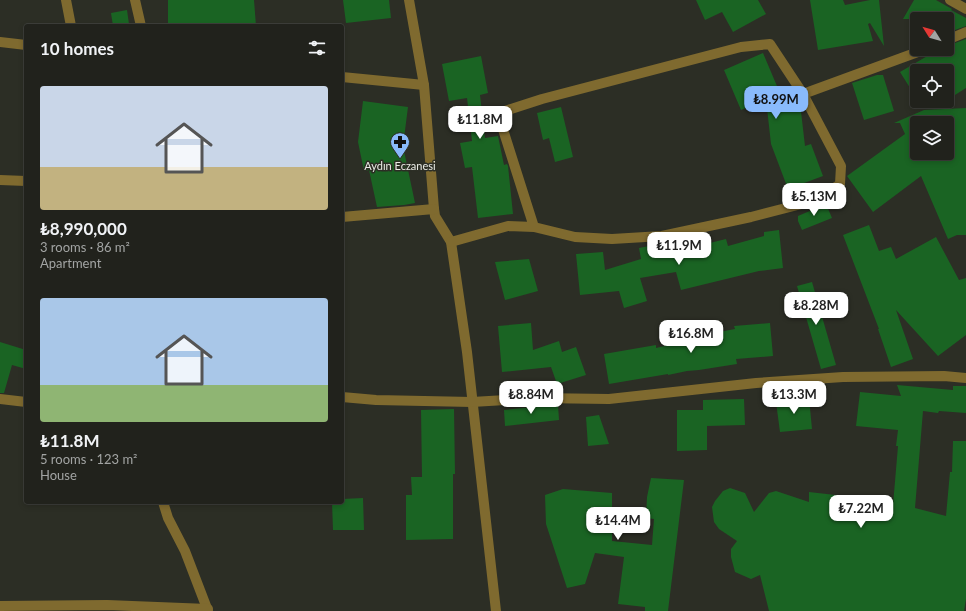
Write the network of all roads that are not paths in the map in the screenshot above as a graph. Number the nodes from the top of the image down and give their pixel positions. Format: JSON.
{"nodes":[{"id":1,"x":66,"y":0,"type":"edge"},
{"id":2,"x":135,"y":0,"type":"edge"},
{"id":3,"x":409,"y":0,"type":"edge"},
{"id":4,"x":950,"y":0,"type":"edge"},
{"id":5,"x":966,"y":10,"type":"edge"},
{"id":6,"x":71,"y":24,"type":"edge"},
{"id":7,"x":141,"y":24,"type":"edge"},
{"id":8,"x":966,"y":32,"type":"edge"},
{"id":9,"x":954,"y":37,"type":"edge"},
{"id":10,"x":0,"y":42,"type":"edge"},
{"id":11,"x":24,"y":45,"type":"edge"},
{"id":12,"x":910,"y":55,"type":"edge"},
{"id":13,"x":344,"y":77,"type":"edge"},
{"id":14,"x":424,"y":85,"type":"junction"},
{"id":15,"x":803,"y":94,"type":"junction"},
{"id":16,"x":0,"y":180,"type":"edge"},
{"id":17,"x":24,"y":181,"type":"edge"},
{"id":18,"x":434,"y":209,"type":"junction"},
{"id":19,"x":344,"y":217,"type":"edge"},
{"id":20,"x":534,"y":227,"type":"junction"},
{"id":21,"x":451,"y":242,"type":"junction"},
{"id":22,"x":966,"y":378,"type":"edge"},
{"id":23,"x":344,"y":397,"type":"edge"},
{"id":24,"x":0,"y":399,"type":"edge"},
{"id":25,"x":24,"y":402,"type":"edge"},
{"id":26,"x":472,"y":402,"type":"junction"},
{"id":27,"x":164,"y":504,"type":"edge"},
{"id":28,"x":0,"y":606,"type":"edge"},
{"id":29,"x":208,"y":610,"type":"edge"},
{"id":30,"x":496,"y":611,"type":"edge"}],
"edges":[{"from":1,"to":6,"type":"street"},
{"from":2,"to":7,"type":"street"},
{"from":3,"to":14,"type":"street"},
{"from":4,"to":5,"type":"street"},
{"from":8,"to":9,"type":"street"},
{"from":10,"to":11,"type":"street"},
{"from":12,"to":15,"type":"street"},
{"from":13,"to":14,"type":"street"},
{"from":14,"to":18,"type":"street"},
{"from":15,"to":20,"type":"street"},
{"from":15,"to":20,"type":"street"},
{"from":16,"to":17,"type":"street"},
{"from":18,"to":19,"type":"street"},
{"from":18,"to":21,"type":"street"},
{"from":20,"to":21,"type":"street"},
{"from":21,"to":26,"type":"street"},
{"from":22,"to":26,"type":"street"},
{"from":23,"to":26,"type":"street"},
{"from":24,"to":25,"type":"street"},
{"from":26,"to":30,"type":"street"},
{"from":27,"to":29,"type":"street"},
{"from":28,"to":29,"type":"street"}]}
